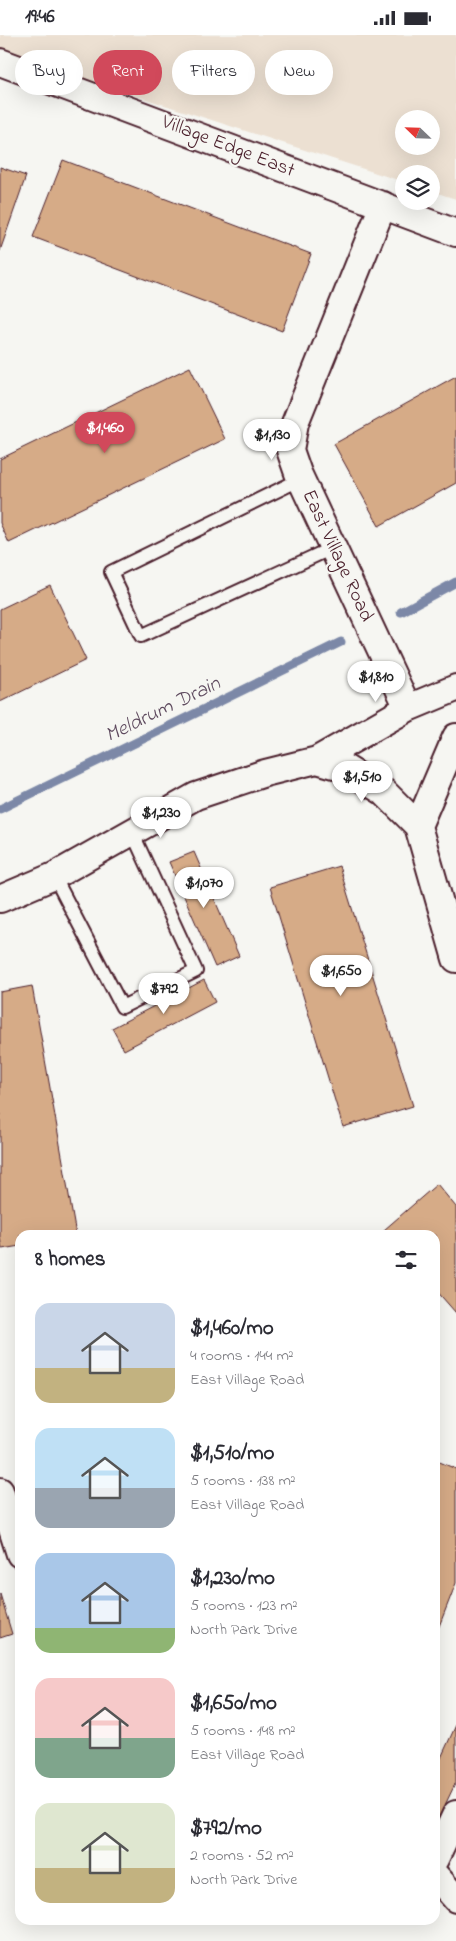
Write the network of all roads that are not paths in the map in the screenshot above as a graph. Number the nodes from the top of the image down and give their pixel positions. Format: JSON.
{"nodes":[{"id":1,"x":0,"y":62,"type":"edge"},
{"id":2,"x":383,"y":205,"type":"junction"},
{"id":3,"x":456,"y":233,"type":"edge"},
{"id":4,"x":301,"y":479,"type":"junction"},
{"id":5,"x":332,"y":547,"type":"junction"},
{"id":6,"x":456,"y":688,"type":"edge"},
{"id":7,"x":408,"y":708,"type":"junction"},
{"id":8,"x":456,"y":737,"type":"edge"},
{"id":9,"x":317,"y":761,"type":"junction"},
{"id":10,"x":418,"y":826,"type":"junction"},
{"id":11,"x":132,"y":832,"type":"junction"},
{"id":12,"x":54,"y":876,"type":"junction"},
{"id":13,"x":0,"y":899,"type":"edge"},
{"id":14,"x":456,"y":959,"type":"edge"},
{"id":15,"x":0,"y":1491,"type":"edge"},
{"id":16,"x":15,"y":1538,"type":"edge"},
{"id":17,"x":456,"y":1814,"type":"edge"},
{"id":18,"x":440,"y":1848,"type":"edge"},
{"id":19,"x":440,"y":1881,"type":"edge"},
{"id":20,"x":456,"y":1899,"type":"edge"}],
"edges":[{"from":1,"to":2,"type":"street","name":"Village Edge East"},
{"from":2,"to":3,"type":"street","name":"Village Edge East"},
{"from":2,"to":4,"type":"street","name":"East Village Road"},
{"from":4,"to":5,"type":"street","name":"East Village Road"},
{"from":4,"to":5,"type":"lane"},
{"from":5,"to":7,"type":"street","name":"East Village Road"},
{"from":6,"to":7,"type":"street"},
{"from":7,"to":9,"type":"street"},
{"from":8,"to":10,"type":"street"},
{"from":9,"to":10,"type":"street"},
{"from":9,"to":11,"type":"street"},
{"from":10,"to":14,"type":"street"},
{"from":11,"to":12,"type":"street"},
{"from":11,"to":12,"type":"lane"},
{"from":12,"to":13,"type":"street"},
{"from":15,"to":16,"type":"street"},
{"from":17,"to":18,"type":"street"},
{"from":19,"to":20,"type":"street"}]}
